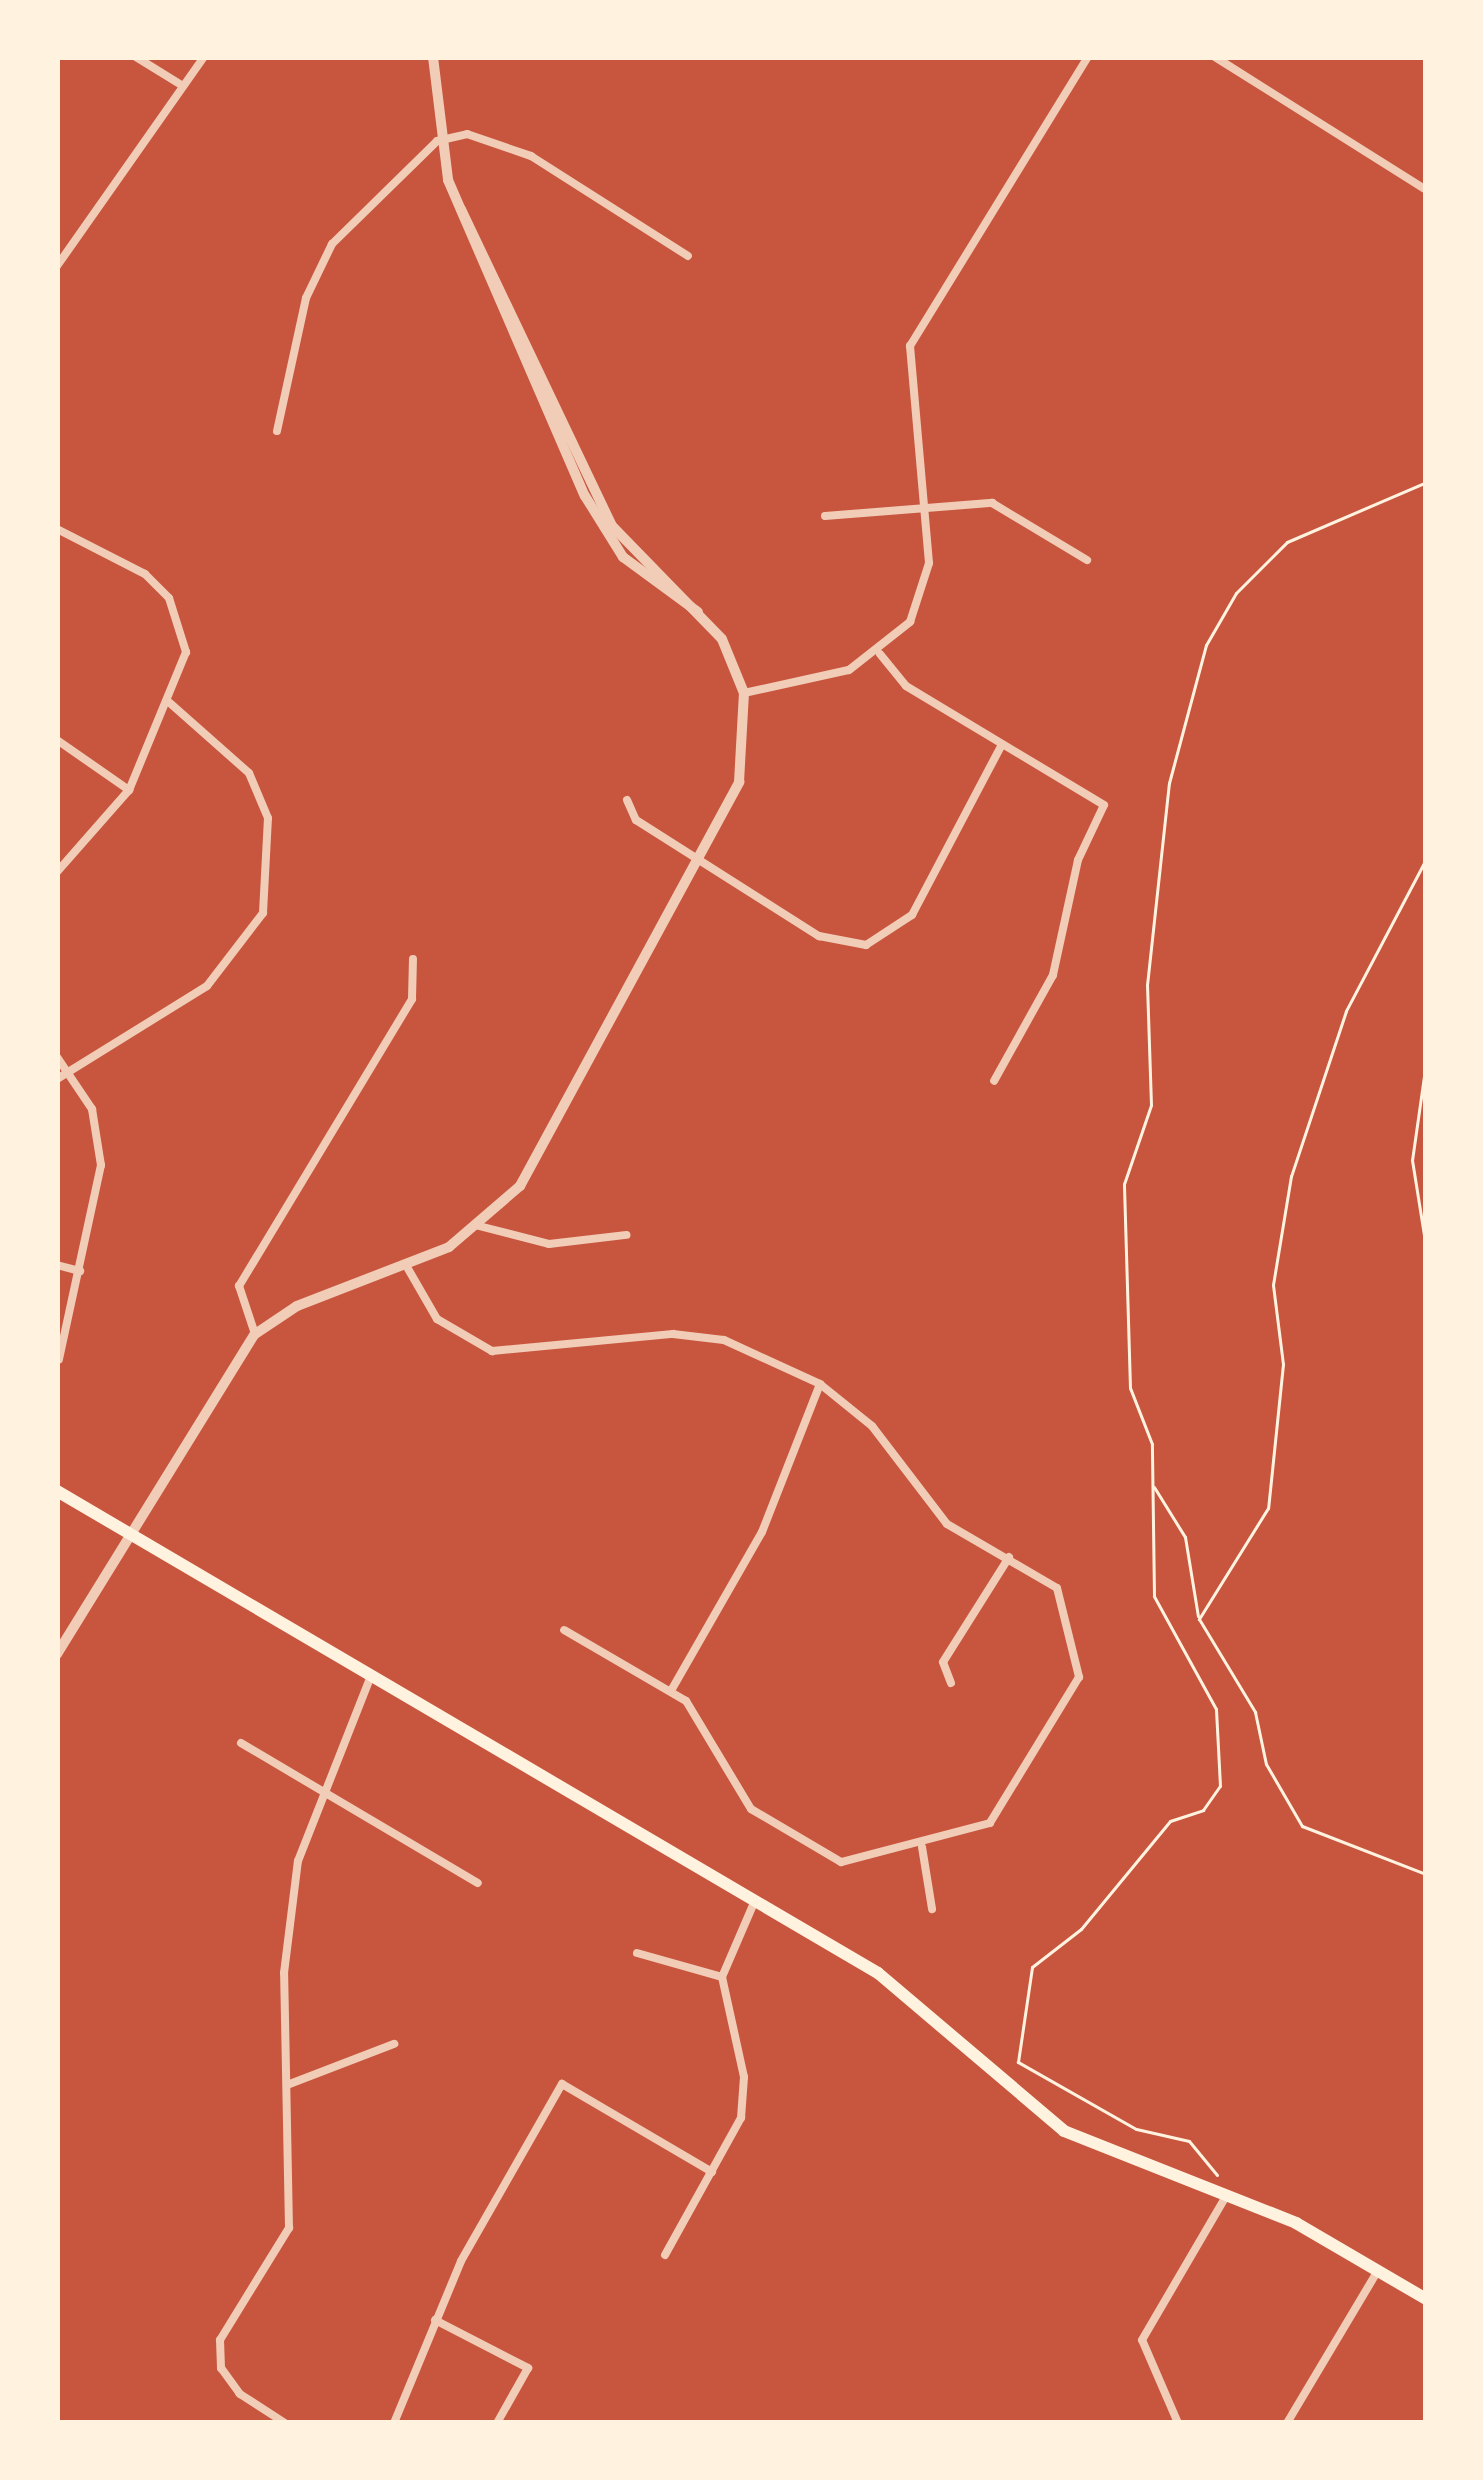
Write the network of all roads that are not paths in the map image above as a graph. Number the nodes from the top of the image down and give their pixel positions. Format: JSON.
{"nodes":[{"id":1,"x":136,"y":57,"type":"edge"},
{"id":2,"x":204,"y":57,"type":"edge"},
{"id":3,"x":434,"y":57,"type":"edge"},
{"id":4,"x":1088,"y":57,"type":"edge"},
{"id":5,"x":1215,"y":57,"type":"edge"},
{"id":6,"x":184,"y":86,"type":"junction"},
{"id":7,"x":437,"y":141,"type":"junction"},
{"id":8,"x":1426,"y":190,"type":"edge"},
{"id":9,"x":688,"y":256,"type":"dead end"},
{"id":10,"x":57,"y":266,"type":"edge"},
{"id":11,"x":277,"y":431,"type":"dead end"},
{"id":12,"x":922,"y":505,"type":"junction"},
{"id":13,"x":825,"y":516,"type":"dead end"},
{"id":14,"x":57,"y":530,"type":"edge"},
{"id":15,"x":1088,"y":560,"type":"dead end"},
{"id":16,"x":880,"y":654,"type":"junction"},
{"id":17,"x":744,"y":693,"type":"junction"},
{"id":18,"x":170,"y":703,"type":"junction"},
{"id":19,"x":57,"y":740,"type":"edge"},
{"id":20,"x":1000,"y":746,"type":"junction"},
{"id":21,"x":129,"y":790,"type":"junction"},
{"id":22,"x":627,"y":800,"type":"dead end"},
{"id":23,"x":698,"y":857,"type":"junction"},
{"id":24,"x":57,"y":872,"type":"edge"},
{"id":25,"x":413,"y":959,"type":"dead end"},
{"id":26,"x":57,"y":1057,"type":"edge"},
{"id":27,"x":68,"y":1073,"type":"junction"},
{"id":28,"x":57,"y":1079,"type":"edge"},
{"id":29,"x":994,"y":1081,"type":"dead end"},
{"id":30,"x":479,"y":1226,"type":"junction"},
{"id":31,"x":626,"y":1235,"type":"dead end"},
{"id":32,"x":57,"y":1264,"type":"edge"},
{"id":33,"x":407,"y":1267,"type":"junction"},
{"id":34,"x":80,"y":1271,"type":"junction"},
{"id":35,"x":255,"y":1334,"type":"junction"},
{"id":36,"x":59,"y":1360,"type":"edge"},
{"id":37,"x":820,"y":1384,"type":"junction"},
{"id":38,"x":57,"y":1491,"type":"edge"},
{"id":39,"x":130,"y":1534,"type":"junction"},
{"id":40,"x":1009,"y":1557,"type":"junction"},
{"id":41,"x":564,"y":1630,"type":"dead end"},
{"id":42,"x":57,"y":1654,"type":"edge"},
{"id":43,"x":370,"y":1678,"type":"junction"},
{"id":44,"x":951,"y":1683,"type":"dead end"},
{"id":45,"x":671,"y":1689,"type":"junction"},
{"id":46,"x":241,"y":1743,"type":"dead end"},
{"id":47,"x":320,"y":1788,"type":"junction"},
{"id":48,"x":922,"y":1847,"type":"junction"},
{"id":49,"x":478,"y":1883,"type":"dead end"},
{"id":50,"x":753,"y":1905,"type":"junction"},
{"id":51,"x":932,"y":1909,"type":"dead end"},
{"id":52,"x":637,"y":1953,"type":"dead end"},
{"id":53,"x":722,"y":1977,"type":"junction"},
{"id":54,"x":394,"y":2044,"type":"dead end"},
{"id":55,"x":286,"y":2085,"type":"junction"},
{"id":56,"x":712,"y":2172,"type":"junction"},
{"id":57,"x":1226,"y":2195,"type":"junction"},
{"id":58,"x":665,"y":2255,"type":"dead end"},
{"id":59,"x":1378,"y":2270,"type":"junction"},
{"id":60,"x":1426,"y":2299,"type":"edge"},
{"id":61,"x":435,"y":2320,"type":"junction"},
{"id":62,"x":285,"y":2423,"type":"edge"},
{"id":63,"x":394,"y":2423,"type":"edge"},
{"id":64,"x":496,"y":2423,"type":"edge"},
{"id":65,"x":1178,"y":2423,"type":"edge"},
{"id":66,"x":1286,"y":2423,"type":"edge"}],
"edges":[{"from":1,"to":6,"type":"street"},
{"from":2,"to":6,"type":"street"},
{"from":3,"to":7,"type":"street"},
{"from":4,"to":12,"type":"street"},
{"from":5,"to":8,"type":"street"},
{"from":6,"to":10,"type":"street"},
{"from":7,"to":9,"type":"street"},
{"from":7,"to":11,"type":"street"},
{"from":7,"to":17,"type":"street"},
{"from":12,"to":13,"type":"street"},
{"from":12,"to":15,"type":"street"},
{"from":12,"to":16,"type":"street"},
{"from":14,"to":18,"type":"street"},
{"from":16,"to":17,"type":"street"},
{"from":16,"to":20,"type":"street"},
{"from":17,"to":23,"type":"street"},
{"from":18,"to":21,"type":"street"},
{"from":18,"to":27,"type":"street"},
{"from":19,"to":21,"type":"street"},
{"from":20,"to":23,"type":"street"},
{"from":20,"to":29,"type":"street"},
{"from":21,"to":24,"type":"street"},
{"from":22,"to":23,"type":"street"},
{"from":23,"to":30,"type":"street"},
{"from":25,"to":35,"type":"street"},
{"from":26,"to":27,"type":"street"},
{"from":27,"to":28,"type":"street"},
{"from":27,"to":34,"type":"street"},
{"from":30,"to":31,"type":"street"},
{"from":30,"to":33,"type":"street"},
{"from":32,"to":34,"type":"street"},
{"from":33,"to":35,"type":"street"},
{"from":33,"to":37,"type":"street"},
{"from":34,"to":36,"type":"street"},
{"from":35,"to":39,"type":"street"},
{"from":37,"to":40,"type":"street"},
{"from":37,"to":45,"type":"street"},
{"from":38,"to":39,"type":"main road"},
{"from":39,"to":42,"type":"street"},
{"from":39,"to":43,"type":"main road"},
{"from":40,"to":44,"type":"street"},
{"from":40,"to":48,"type":"street"},
{"from":41,"to":45,"type":"street"},
{"from":43,"to":47,"type":"street"},
{"from":43,"to":50,"type":"main road"},
{"from":45,"to":48,"type":"street"},
{"from":46,"to":47,"type":"street"},
{"from":47,"to":49,"type":"street"},
{"from":47,"to":55,"type":"street"},
{"from":48,"to":51,"type":"street"},
{"from":50,"to":53,"type":"street"},
{"from":50,"to":57,"type":"main road"},
{"from":52,"to":53,"type":"street"},
{"from":53,"to":56,"type":"street"},
{"from":54,"to":55,"type":"street"},
{"from":55,"to":62,"type":"street"},
{"from":56,"to":58,"type":"street"},
{"from":56,"to":61,"type":"street"},
{"from":57,"to":59,"type":"main road"},
{"from":57,"to":65,"type":"street"},
{"from":59,"to":60,"type":"main road"},
{"from":59,"to":66,"type":"street"},
{"from":61,"to":63,"type":"street"},
{"from":61,"to":64,"type":"street"}]}
